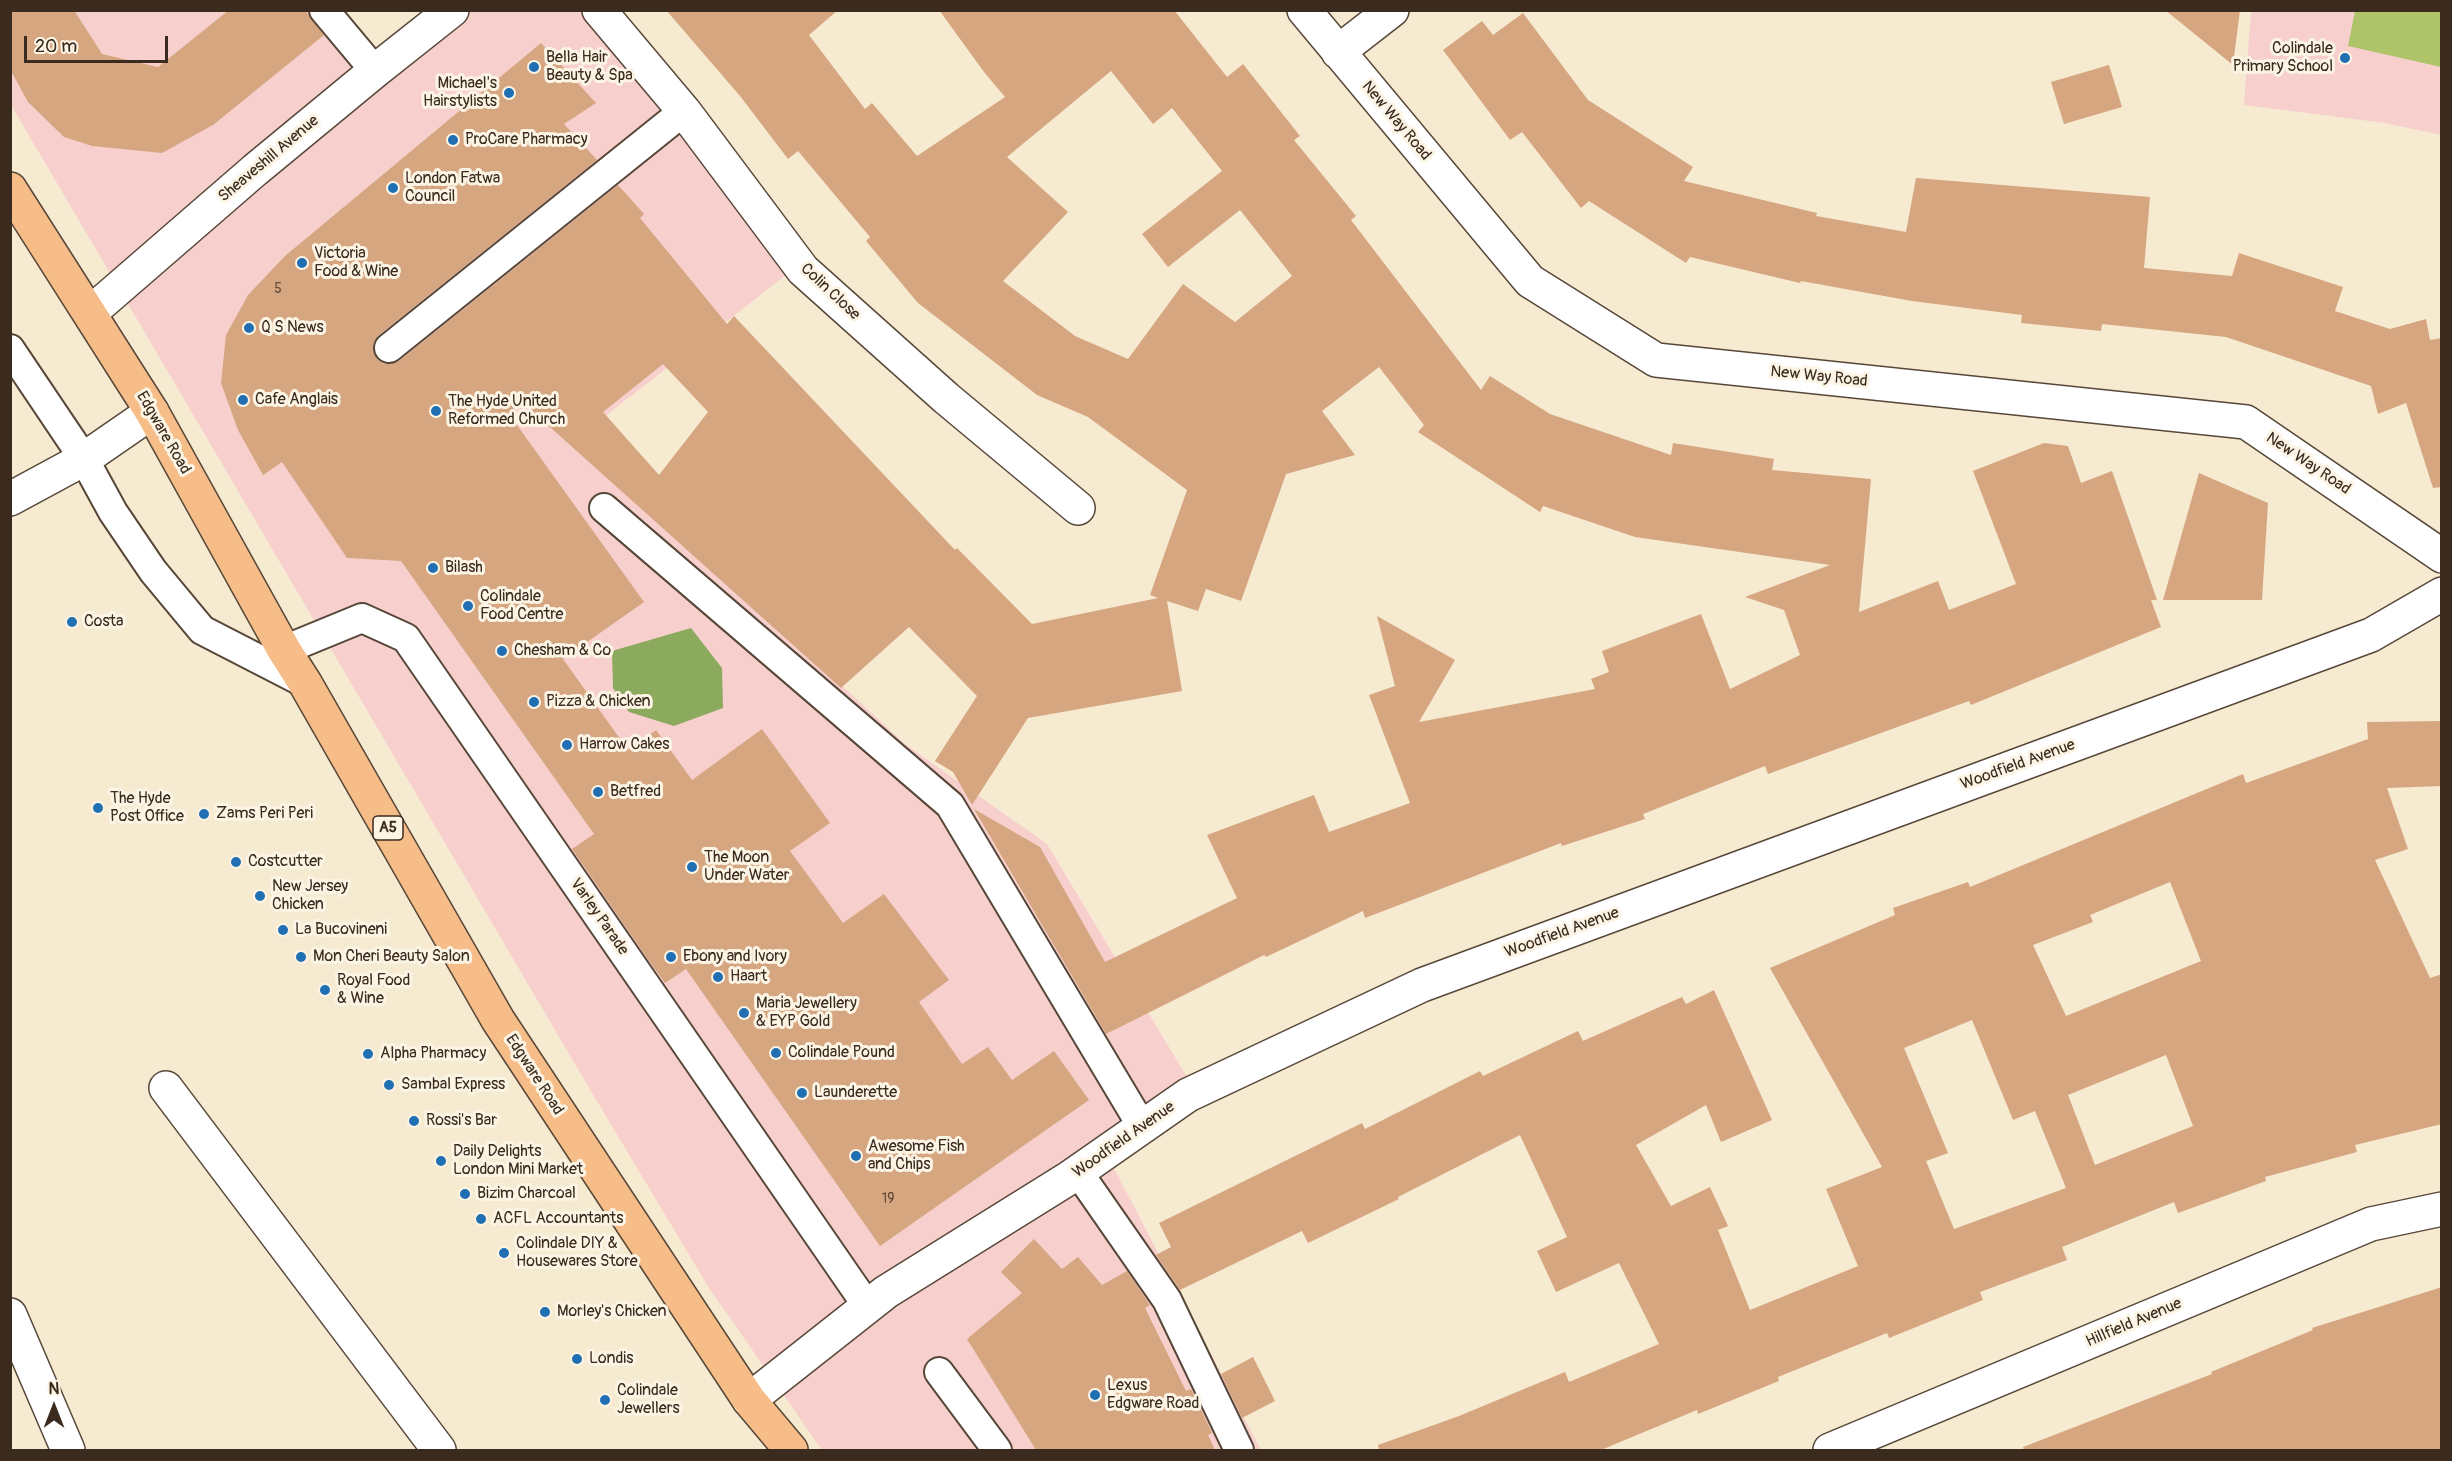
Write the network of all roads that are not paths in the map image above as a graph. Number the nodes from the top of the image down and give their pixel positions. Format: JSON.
{"nodes":[{"id":1,"x":324,"y":10,"type":"edge"},
{"id":2,"x":452,"y":10,"type":"edge"},
{"id":3,"x":598,"y":10,"type":"edge"},
{"id":4,"x":1304,"y":10,"type":"edge"},
{"id":5,"x":1392,"y":10,"type":"edge"},
{"id":6,"x":1338,"y":52,"type":"junction"},
{"id":7,"x":375,"y":70,"type":"junction"},
{"id":8,"x":684,"y":111,"type":"junction"},
{"id":9,"x":10,"y":189,"type":"edge"},
{"id":10,"x":90,"y":313,"type":"junction"},
{"id":11,"x":389,"y":348,"type":"dead end"},
{"id":12,"x":10,"y":349,"type":"edge"},
{"id":13,"x":152,"y":412,"type":"junction"},
{"id":14,"x":84,"y":459,"type":"junction"},
{"id":15,"x":10,"y":499,"type":"edge"},
{"id":16,"x":604,"y":508,"type":"dead end"},
{"id":17,"x":1078,"y":508,"type":"dead end"},
{"id":18,"x":2442,"y":556,"type":"edge"},
{"id":19,"x":2442,"y":594,"type":"edge"},
{"id":20,"x":284,"y":650,"type":"junction"},
{"id":21,"x":305,"y":683,"type":"junction"},
{"id":22,"x":166,"y":1088,"type":"dead end"},
{"id":23,"x":1143,"y":1128,"type":"junction"},
{"id":24,"x":1078,"y":1172,"type":"junction"},
{"id":25,"x":2442,"y":1209,"type":"edge"},
{"id":26,"x":868,"y":1307,"type":"junction"},
{"id":27,"x":10,"y":1315,"type":"edge"},
{"id":28,"x":939,"y":1372,"type":"dead end"},
{"id":29,"x":749,"y":1400,"type":"junction"},
{"id":30,"x":68,"y":1450,"type":"edge"},
{"id":31,"x":439,"y":1450,"type":"edge"},
{"id":32,"x":791,"y":1450,"type":"edge"},
{"id":33,"x":997,"y":1450,"type":"edge"},
{"id":34,"x":1239,"y":1450,"type":"edge"},
{"id":35,"x":1830,"y":1450,"type":"edge"}],
"edges":[{"from":1,"to":7,"type":"lane"},
{"from":2,"to":7,"type":"street","name":"Sheaveshill Avenue"},
{"from":3,"to":8,"type":"street","name":"Colin Close"},
{"from":4,"to":6,"type":"street","name":"New Way Road"},
{"from":5,"to":6,"type":"street"},
{"from":6,"to":18,"type":"street","name":"New Way Road"},
{"from":7,"to":10,"type":"street","name":"Sheaveshill Avenue"},
{"from":8,"to":11,"type":"lane"},
{"from":8,"to":17,"type":"street","name":"Colin Close"},
{"from":9,"to":10,"type":"main road","name":"Edgware Road","number":"A5"},
{"from":10,"to":13,"type":"main road","name":"Edgware Road","number":"A5"},
{"from":12,"to":14,"type":"lane"},
{"from":13,"to":14,"type":"street"},
{"from":13,"to":20,"type":"main road","name":"Edgware Road","number":"A5"},
{"from":14,"to":15,"type":"street"},
{"from":14,"to":21,"type":"lane"},
{"from":16,"to":23,"type":"lane"},
{"from":19,"to":23,"type":"street","name":"Woodfield Avenue"},
{"from":20,"to":21,"type":"main road","name":"Edgware Road","number":"A5"},
{"from":20,"to":26,"type":"lane","name":"Varley Parade"},
{"from":21,"to":29,"type":"main road","name":"Edgware Road","number":"A5"},
{"from":22,"to":31,"type":"street"},
{"from":23,"to":24,"type":"street","name":"Woodfield Avenue"},
{"from":24,"to":26,"type":"street","name":"Woodfield Avenue"},
{"from":24,"to":34,"type":"lane"},
{"from":25,"to":35,"type":"street","name":"Hillfield Avenue"},
{"from":26,"to":29,"type":"street","name":"Woodfield Avenue"},
{"from":27,"to":30,"type":"street"},
{"from":28,"to":33,"type":"lane"},
{"from":29,"to":32,"type":"main road","name":"Edgware Road","number":"A5"}]}
